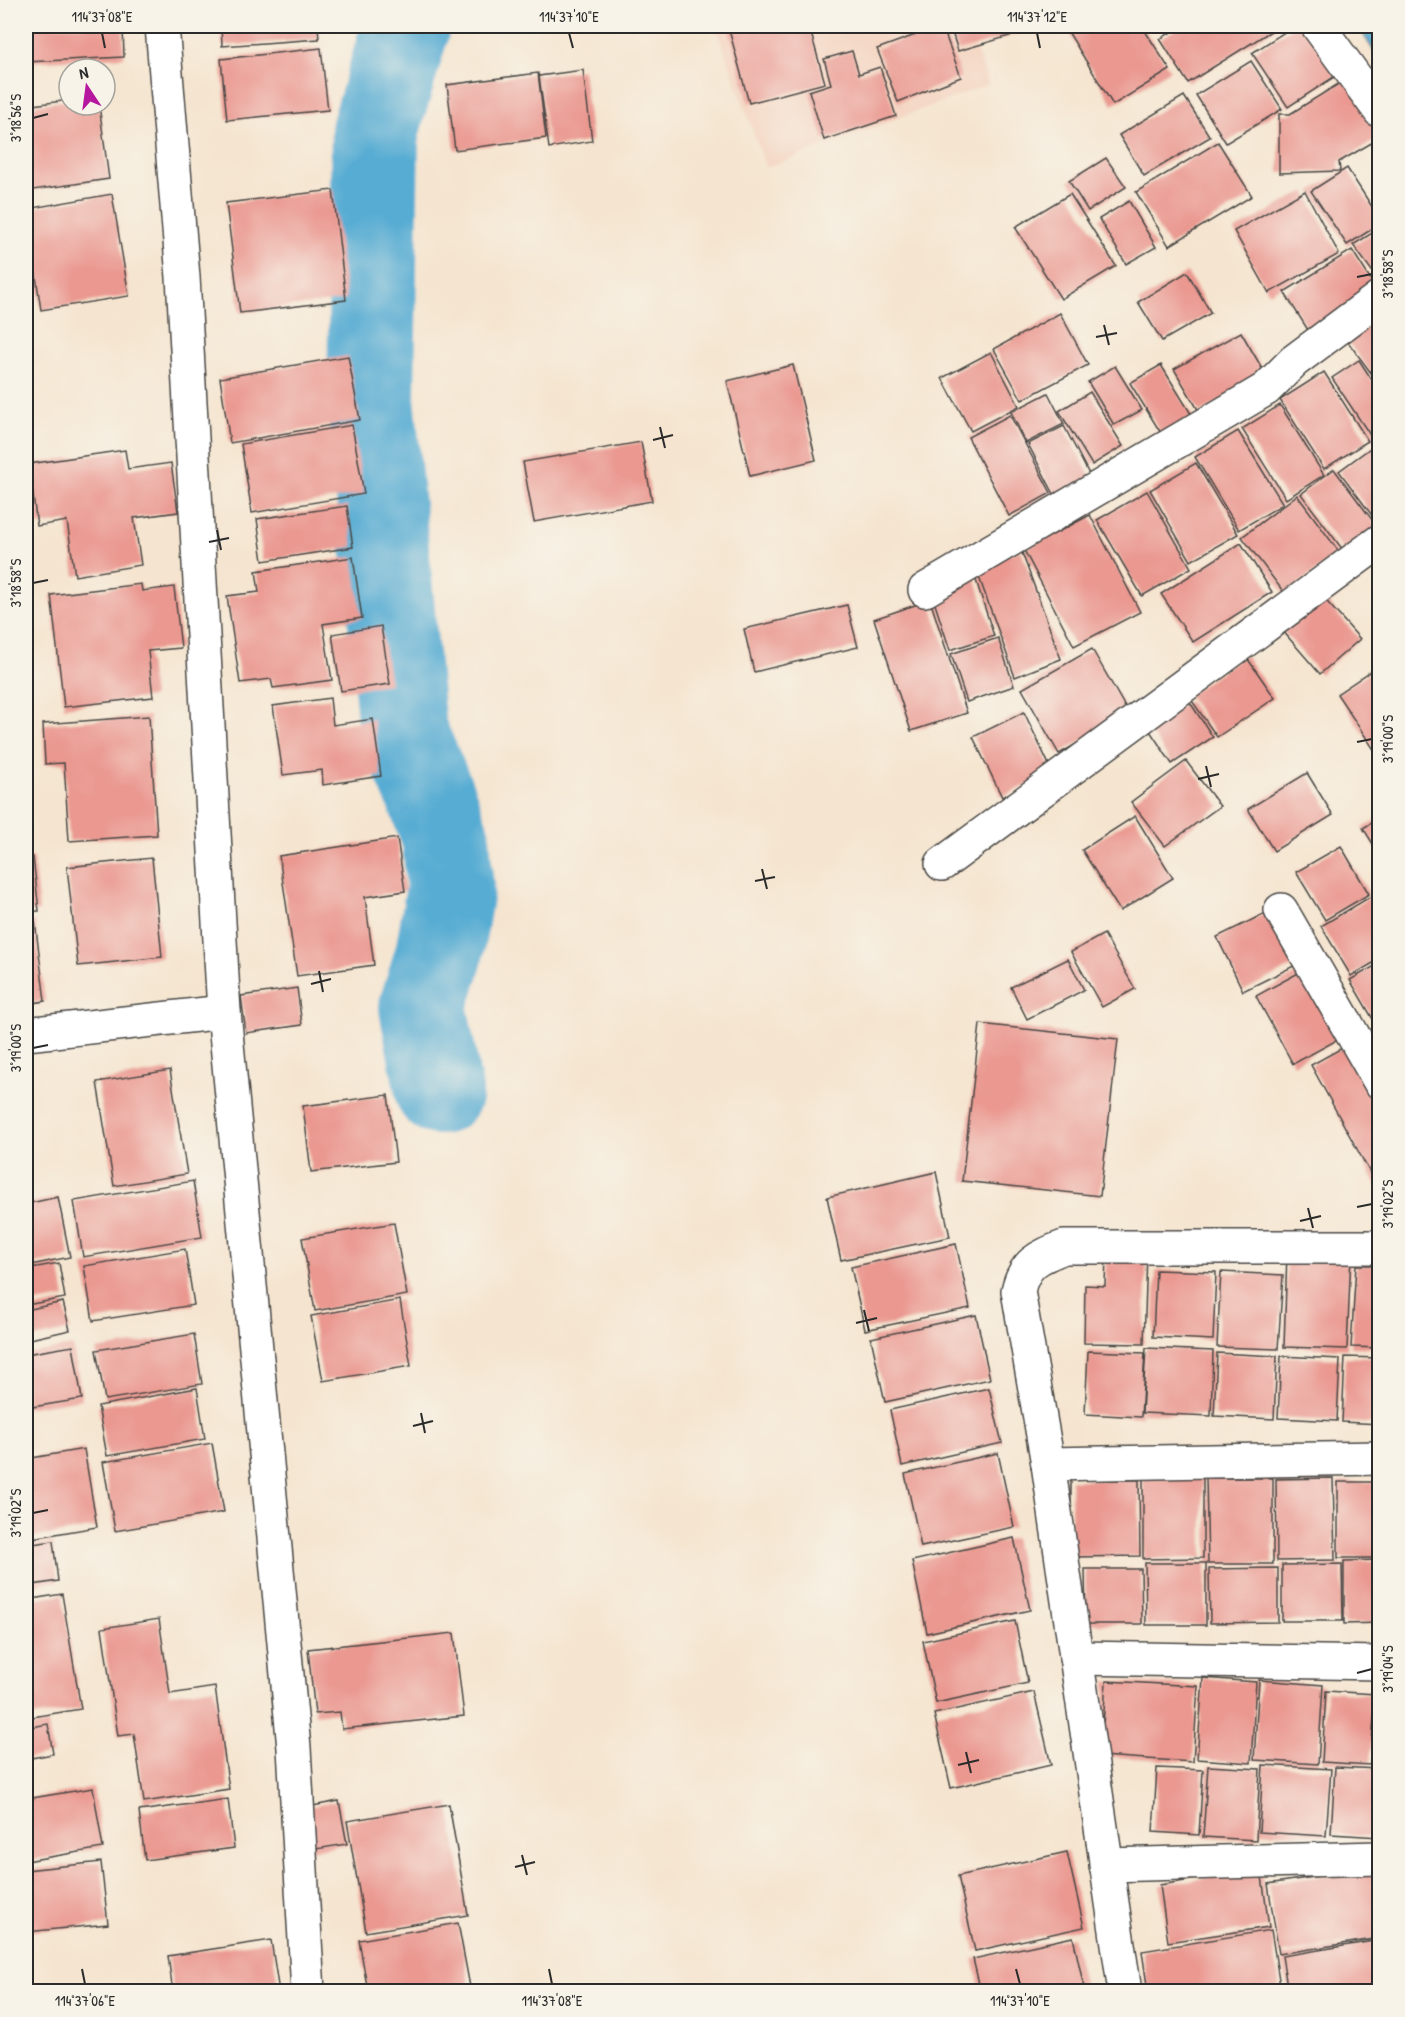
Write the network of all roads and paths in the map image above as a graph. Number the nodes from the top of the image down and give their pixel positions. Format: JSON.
{"nodes":[{"id":1,"x":162,"y":26,"type":"edge"},
{"id":2,"x":1318,"y":26,"type":"edge"},
{"id":3,"x":1380,"y":111,"type":"edge"},
{"id":4,"x":1380,"y":297,"type":"edge"},
{"id":5,"x":1380,"y":541,"type":"edge"},
{"id":6,"x":925,"y":590,"type":"dead end"},
{"id":7,"x":942,"y":864,"type":"dead end"},
{"id":8,"x":1281,"y":910,"type":"dead end"},
{"id":9,"x":224,"y":1012,"type":"junction"},
{"id":10,"x":26,"y":1034,"type":"edge"},
{"id":11,"x":1380,"y":1082,"type":"edge"},
{"id":12,"x":1380,"y":1246,"type":"edge"},
{"id":13,"x":1380,"y":1458,"type":"edge"},
{"id":14,"x":1048,"y":1464,"type":"junction"},
{"id":15,"x":1076,"y":1658,"type":"junction"},
{"id":16,"x":1380,"y":1663,"type":"edge"},
{"id":17,"x":1380,"y":1858,"type":"edge"},
{"id":18,"x":1106,"y":1865,"type":"junction"},
{"id":19,"x":308,"y":1992,"type":"edge"},
{"id":20,"x":1125,"y":1992,"type":"edge"}],
"edges":[{"from":1,"to":9,"type":"street"},
{"from":2,"to":3,"type":"street"},
{"from":4,"to":6,"type":"street"},
{"from":5,"to":7,"type":"street"},
{"from":8,"to":11,"type":"street"},
{"from":9,"to":10,"type":"street"},
{"from":9,"to":19,"type":"street"},
{"from":12,"to":14,"type":"street"},
{"from":13,"to":14,"type":"street"},
{"from":14,"to":15,"type":"street"},
{"from":15,"to":16,"type":"street"},
{"from":15,"to":18,"type":"street"},
{"from":17,"to":18,"type":"street"},
{"from":18,"to":20,"type":"street"}]}
